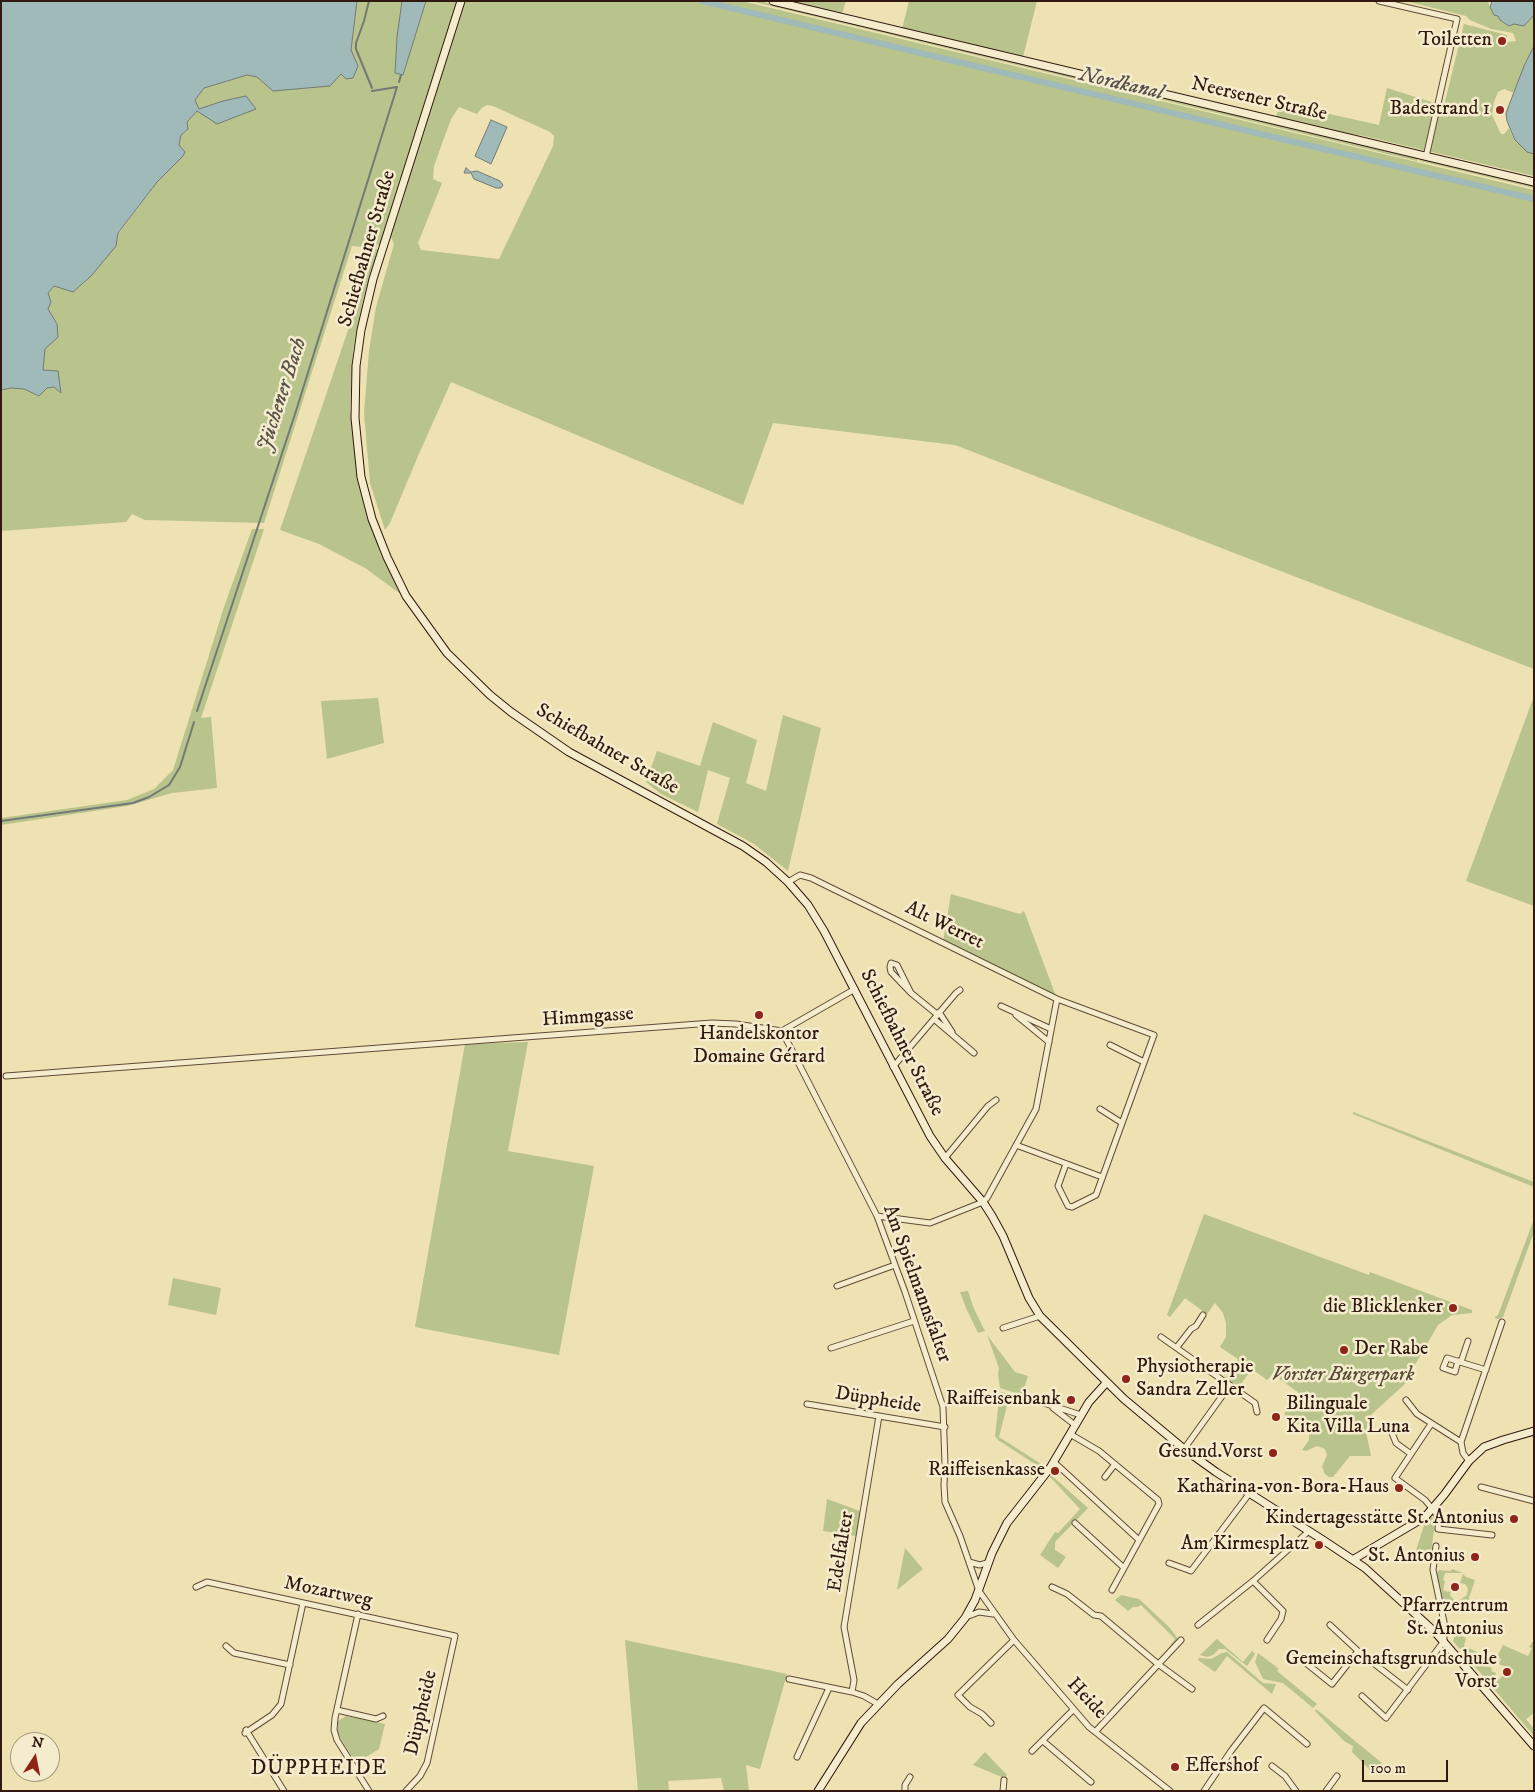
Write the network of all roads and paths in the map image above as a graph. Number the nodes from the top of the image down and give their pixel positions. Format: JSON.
{"nodes":[{"id":1,"x":461,"y":1,"type":"edge"},
{"id":2,"x":773,"y":1,"type":"edge"},
{"id":3,"x":1379,"y":1,"type":"edge"},
{"id":4,"x":1426,"y":157,"type":"junction"},
{"id":5,"x":1534,"y":182,"type":"edge"},
{"id":6,"x":788,"y":882,"type":"junction"},
{"id":7,"x":855,"y":989,"type":"junction"},
{"id":8,"x":960,"y":990,"type":"dead end"},
{"id":9,"x":911,"y":993,"type":"junction"},
{"id":10,"x":1057,"y":998,"type":"junction"},
{"id":11,"x":1001,"y":1006,"type":"dead end"},
{"id":12,"x":1010,"y":1010,"type":"junction"},
{"id":13,"x":937,"y":1015,"type":"junction"},
{"id":14,"x":1051,"y":1029,"type":"junction"},
{"id":15,"x":782,"y":1031,"type":"junction"},
{"id":16,"x":954,"y":1035,"type":"junction"},
{"id":17,"x":1048,"y":1042,"type":"junction"},
{"id":18,"x":1110,"y":1045,"type":"dead end"},
{"id":19,"x":974,"y":1053,"type":"dead end"},
{"id":20,"x":1144,"y":1062,"type":"junction"},
{"id":21,"x":893,"y":1067,"type":"junction"},
{"id":22,"x":6,"y":1076,"type":"dead end"},
{"id":23,"x":996,"y":1100,"type":"dead end"},
{"id":24,"x":1100,"y":1109,"type":"dead end"},
{"id":25,"x":1122,"y":1122,"type":"junction"},
{"id":26,"x":1016,"y":1145,"type":"junction"},
{"id":27,"x":945,"y":1158,"type":"junction"},
{"id":28,"x":1066,"y":1164,"type":"junction"},
{"id":29,"x":1102,"y":1177,"type":"junction"},
{"id":30,"x":983,"y":1202,"type":"junction"},
{"id":31,"x":877,"y":1216,"type":"junction"},
{"id":32,"x":895,"y":1265,"type":"junction"},
{"id":33,"x":837,"y":1286,"type":"dead end"},
{"id":34,"x":1203,"y":1315,"type":"dead end"},
{"id":35,"x":1040,"y":1316,"type":"junction"},
{"id":36,"x":914,"y":1321,"type":"junction"},
{"id":37,"x":1502,"y":1322,"type":"dead end"},
{"id":38,"x":1003,"y":1328,"type":"dead end"},
{"id":39,"x":1161,"y":1337,"type":"dead end"},
{"id":40,"x":1468,"y":1341,"type":"dead end"},
{"id":41,"x":1177,"y":1347,"type":"junction"},
{"id":42,"x":830,"y":1348,"type":"dead end"},
{"id":43,"x":1486,"y":1370,"type":"junction"},
{"id":44,"x":1107,"y":1382,"type":"junction"},
{"id":45,"x":1230,"y":1385,"type":"junction"},
{"id":46,"x":1022,"y":1396,"type":"dead end"},
{"id":47,"x":1406,"y":1400,"type":"dead end"},
{"id":48,"x":807,"y":1404,"type":"dead end"},
{"id":49,"x":1049,"y":1405,"type":"junction"},
{"id":50,"x":1257,"y":1412,"type":"dead end"},
{"id":51,"x":1081,"y":1415,"type":"junction"},
{"id":52,"x":879,"y":1416,"type":"junction"},
{"id":53,"x":1431,"y":1424,"type":"junction"},
{"id":54,"x":1075,"y":1425,"type":"junction"},
{"id":55,"x":945,"y":1427,"type":"junction"},
{"id":56,"x":1534,"y":1431,"type":"edge"},
{"id":57,"x":1392,"y":1433,"type":"dead end"},
{"id":58,"x":1070,"y":1434,"type":"junction"},
{"id":59,"x":1461,"y":1442,"type":"junction"},
{"id":60,"x":1184,"y":1449,"type":"junction"},
{"id":61,"x":1412,"y":1454,"type":"junction"},
{"id":62,"x":1469,"y":1461,"type":"junction"},
{"id":63,"x":1054,"y":1462,"type":"junction"},
{"id":64,"x":1115,"y":1464,"type":"junction"},
{"id":65,"x":1105,"y":1477,"type":"dead end"},
{"id":66,"x":1481,"y":1487,"type":"dead end"},
{"id":67,"x":1249,"y":1494,"type":"junction"},
{"id":68,"x":1534,"y":1501,"type":"edge"},
{"id":69,"x":1433,"y":1509,"type":"junction"},
{"id":70,"x":1076,"y":1523,"type":"dead end"},
{"id":71,"x":1309,"y":1531,"type":"junction"},
{"id":72,"x":1492,"y":1535,"type":"dead end"},
{"id":73,"x":1138,"y":1540,"type":"junction"},
{"id":74,"x":1436,"y":1546,"type":"dead end"},
{"id":75,"x":1354,"y":1560,"type":"junction"},
{"id":76,"x":989,"y":1561,"type":"junction"},
{"id":77,"x":969,"y":1562,"type":"junction"},
{"id":78,"x":1169,"y":1564,"type":"dead end"},
{"id":79,"x":1123,"y":1568,"type":"junction"},
{"id":80,"x":1253,"y":1581,"type":"junction"},
{"id":81,"x":196,"y":1587,"type":"dead end"},
{"id":82,"x":1052,"y":1587,"type":"dead end"},
{"id":83,"x":1112,"y":1590,"type":"dead end"},
{"id":84,"x":979,"y":1591,"type":"junction"},
{"id":85,"x":303,"y":1603,"type":"junction"},
{"id":86,"x":358,"y":1614,"type":"junction"},
{"id":87,"x":994,"y":1614,"type":"junction"},
{"id":88,"x":965,"y":1618,"type":"junction"},
{"id":89,"x":1330,"y":1624,"type":"dead end"},
{"id":90,"x":1198,"y":1625,"type":"dead end"},
{"id":91,"x":455,"y":1636,"type":"joint"},
{"id":92,"x":1014,"y":1640,"type":"junction"},
{"id":93,"x":1180,"y":1640,"type":"dead end"},
{"id":94,"x":1267,"y":1640,"type":"dead end"},
{"id":95,"x":1444,"y":1641,"type":"junction"},
{"id":96,"x":226,"y":1646,"type":"dead end"},
{"id":97,"x":1358,"y":1651,"type":"junction"},
{"id":98,"x":1296,"y":1655,"type":"dead end"},
{"id":99,"x":1158,"y":1664,"type":"junction"},
{"id":100,"x":290,"y":1665,"type":"junction"},
{"id":101,"x":789,"y":1679,"type":"dead end"},
{"id":102,"x":829,"y":1688,"type":"junction"},
{"id":103,"x":1192,"y":1689,"type":"dead end"},
{"id":104,"x":1408,"y":1690,"type":"junction"},
{"id":105,"x":852,"y":1692,"type":"junction"},
{"id":106,"x":1362,"y":1696,"type":"dead end"},
{"id":107,"x":878,"y":1704,"type":"junction"},
{"id":108,"x":337,"y":1710,"type":"junction"},
{"id":109,"x":1073,"y":1710,"type":"junction"},
{"id":110,"x":383,"y":1716,"type":"dead end"},
{"id":111,"x":991,"y":1723,"type":"dead end"},
{"id":112,"x":1095,"y":1732,"type":"junction"},
{"id":113,"x":1043,"y":1742,"type":"junction"},
{"id":114,"x":1307,"y":1744,"type":"dead end"},
{"id":115,"x":1534,"y":1746,"type":"edge"},
{"id":116,"x":1032,"y":1751,"type":"dead end"},
{"id":117,"x":798,"y":1757,"type":"dead end"},
{"id":118,"x":1272,"y":1766,"type":"dead end"},
{"id":119,"x":1337,"y":1776,"type":"dead end"},
{"id":120,"x":910,"y":1777,"type":"dead end"},
{"id":121,"x":1004,"y":1780,"type":"dead end"},
{"id":122,"x":1091,"y":1782,"type":"dead end"},
{"id":123,"x":284,"y":1791,"type":"edge"},
{"id":124,"x":369,"y":1791,"type":"edge"},
{"id":125,"x":406,"y":1791,"type":"edge"},
{"id":126,"x":818,"y":1791,"type":"edge"},
{"id":127,"x":905,"y":1791,"type":"edge"},
{"id":128,"x":1004,"y":1791,"type":"edge"},
{"id":129,"x":1170,"y":1791,"type":"edge"},
{"id":130,"x":1204,"y":1791,"type":"edge"},
{"id":131,"x":1296,"y":1791,"type":"edge"},
{"id":132,"x":1326,"y":1791,"type":"edge"}],
"edges":[{"from":1,"to":6,"type":"street","name":"Schiefbahner Straße"},
{"from":2,"to":4,"type":"street","name":"Neersener Straße"},
{"from":3,"to":4,"type":"street"},
{"from":4,"to":5,"type":"street","name":"Neersener Straße"},
{"from":6,"to":7,"type":"street","name":"Schiefbahner Straße"},
{"from":6,"to":10,"type":"street","name":"Alt Werret"},
{"from":7,"to":15,"type":"street"},
{"from":7,"to":21,"type":"street","name":"Schiefbahner Straße"},
{"from":8,"to":13,"type":"street"},
{"from":9,"to":9,"type":"street"},
{"from":9,"to":13,"type":"street"},
{"from":10,"to":14,"type":"street"},
{"from":10,"to":20,"type":"street","name":"Alt Werret"},
{"from":11,"to":12,"type":"street"},
{"from":12,"to":14,"type":"street"},
{"from":12,"to":17,"type":"street"},
{"from":13,"to":16,"type":"street"},
{"from":13,"to":16,"type":"street"},
{"from":13,"to":21,"type":"street"},
{"from":14,"to":17,"type":"street"},
{"from":15,"to":22,"type":"street","name":"Himmgasse"},
{"from":15,"to":31,"type":"street","name":"Am Spielmannsfalter"},
{"from":16,"to":19,"type":"street"},
{"from":17,"to":26,"type":"street"},
{"from":18,"to":20,"type":"street"},
{"from":20,"to":25,"type":"street"},
{"from":21,"to":27,"type":"street","name":"Schiefbahner Straße"},
{"from":23,"to":27,"type":"street"},
{"from":24,"to":25,"type":"street"},
{"from":25,"to":29,"type":"street"},
{"from":26,"to":28,"type":"street"},
{"from":26,"to":30,"type":"street"},
{"from":27,"to":30,"type":"street","name":"Schiefbahner Straße"},
{"from":28,"to":29,"type":"street"},
{"from":28,"to":29,"type":"street"},
{"from":30,"to":31,"type":"street"},
{"from":30,"to":35,"type":"street","name":"Schiefbahner Straße"},
{"from":31,"to":32,"type":"street","name":"Am Spielmannsfalter"},
{"from":32,"to":33,"type":"street"},
{"from":32,"to":36,"type":"street","name":"Am Spielmannsfalter"},
{"from":34,"to":41,"type":"street"},
{"from":35,"to":38,"type":"street"},
{"from":35,"to":44,"type":"street","name":"Schiefbahner Straße"},
{"from":36,"to":42,"type":"street"},
{"from":36,"to":55,"type":"street","name":"Am Spielmannsfalter"},
{"from":37,"to":43,"type":"street"},
{"from":39,"to":41,"type":"street"},
{"from":40,"to":43,"type":"street"},
{"from":41,"to":45,"type":"street"},
{"from":43,"to":59,"type":"street"},
{"from":44,"to":51,"type":"street"},
{"from":44,"to":60,"type":"street","name":"Schiefbahner Straße"},
{"from":45,"to":50,"type":"street"},
{"from":45,"to":60,"type":"street"},
{"from":46,"to":49,"type":"street"},
{"from":47,"to":53,"type":"street"},
{"from":48,"to":52,"type":"street","name":"Düppheide"},
{"from":49,"to":51,"type":"street"},
{"from":49,"to":54,"type":"street"},
{"from":51,"to":54,"type":"street"},
{"from":52,"to":55,"type":"street","name":"Düppheide"},
{"from":52,"to":105,"type":"street","name":"Edelfalter"},
{"from":53,"to":59,"type":"street"},
{"from":53,"to":61,"type":"street"},
{"from":54,"to":58,"type":"street"},
{"from":55,"to":77,"type":"street","name":"Am Spielmannsfalter"},
{"from":56,"to":62,"type":"street"},
{"from":57,"to":61,"type":"street"},
{"from":58,"to":63,"type":"street"},
{"from":58,"to":64,"type":"street"},
{"from":59,"to":62,"type":"street"},
{"from":60,"to":67,"type":"street","name":"Schiefbahner Straße"},
{"from":61,"to":69,"type":"street"},
{"from":62,"to":69,"type":"street"},
{"from":63,"to":73,"type":"street"},
{"from":63,"to":76,"type":"street"},
{"from":64,"to":65,"type":"street"},
{"from":64,"to":73,"type":"street"},
{"from":66,"to":68,"type":"street"},
{"from":67,"to":71,"type":"street","name":"Schiefbahner Straße"},
{"from":67,"to":78,"type":"street"},
{"from":69,"to":72,"type":"street"},
{"from":69,"to":75,"type":"street"},
{"from":70,"to":79,"type":"street"},
{"from":71,"to":75,"type":"street","name":"Schiefbahner Straße"},
{"from":71,"to":80,"type":"street"},
{"from":73,"to":79,"type":"street"},
{"from":74,"to":95,"type":"street"},
{"from":75,"to":95,"type":"street","name":"Schiefbahner Straße"},
{"from":76,"to":77,"type":"street"},
{"from":76,"to":84,"type":"street"},
{"from":77,"to":84,"type":"street","name":"Am Spielmannsfalter"},
{"from":79,"to":83,"type":"street"},
{"from":80,"to":90,"type":"street"},
{"from":80,"to":94,"type":"street"},
{"from":81,"to":85,"type":"street","name":"Mozartweg"},
{"from":82,"to":99,"type":"street"},
{"from":84,"to":87,"type":"street","name":"Heide"},
{"from":84,"to":88,"type":"street"},
{"from":85,"to":86,"type":"street","name":"Mozartweg"},
{"from":85,"to":100,"type":"street"},
{"from":86,"to":91,"type":"street","name":"Mozartweg"},
{"from":86,"to":108,"type":"street"},
{"from":87,"to":88,"type":"street"},
{"from":87,"to":92,"type":"street","name":"Heide"},
{"from":88,"to":107,"type":"street"},
{"from":89,"to":97,"type":"street"},
{"from":91,"to":125,"type":"street","name":"Düppheide"},
{"from":92,"to":109,"type":"street","name":"Heide"},
{"from":92,"to":111,"type":"street"},
{"from":93,"to":99,"type":"street"},
{"from":95,"to":104,"type":"street"},
{"from":95,"to":115,"type":"street","name":"Schiefbahner Straße"},
{"from":96,"to":100,"type":"street"},
{"from":97,"to":98,"type":"street"},
{"from":97,"to":104,"type":"street"},
{"from":99,"to":103,"type":"street"},
{"from":99,"to":112,"type":"street"},
{"from":100,"to":123,"type":"street"},
{"from":101,"to":102,"type":"street"},
{"from":102,"to":105,"type":"street"},
{"from":102,"to":117,"type":"street"},
{"from":104,"to":106,"type":"street"},
{"from":105,"to":107,"type":"street"},
{"from":107,"to":126,"type":"street"},
{"from":108,"to":110,"type":"street"},
{"from":108,"to":124,"type":"street"},
{"from":109,"to":112,"type":"street","name":"Heide"},
{"from":109,"to":113,"type":"street"},
{"from":112,"to":129,"type":"street","name":"Heide"},
{"from":113,"to":116,"type":"street"},
{"from":113,"to":122,"type":"street"},
{"from":114,"to":130,"type":"street"},
{"from":118,"to":131,"type":"street"},
{"from":119,"to":132,"type":"street"},
{"from":120,"to":127,"type":"street"},
{"from":121,"to":128,"type":"street"}]}
